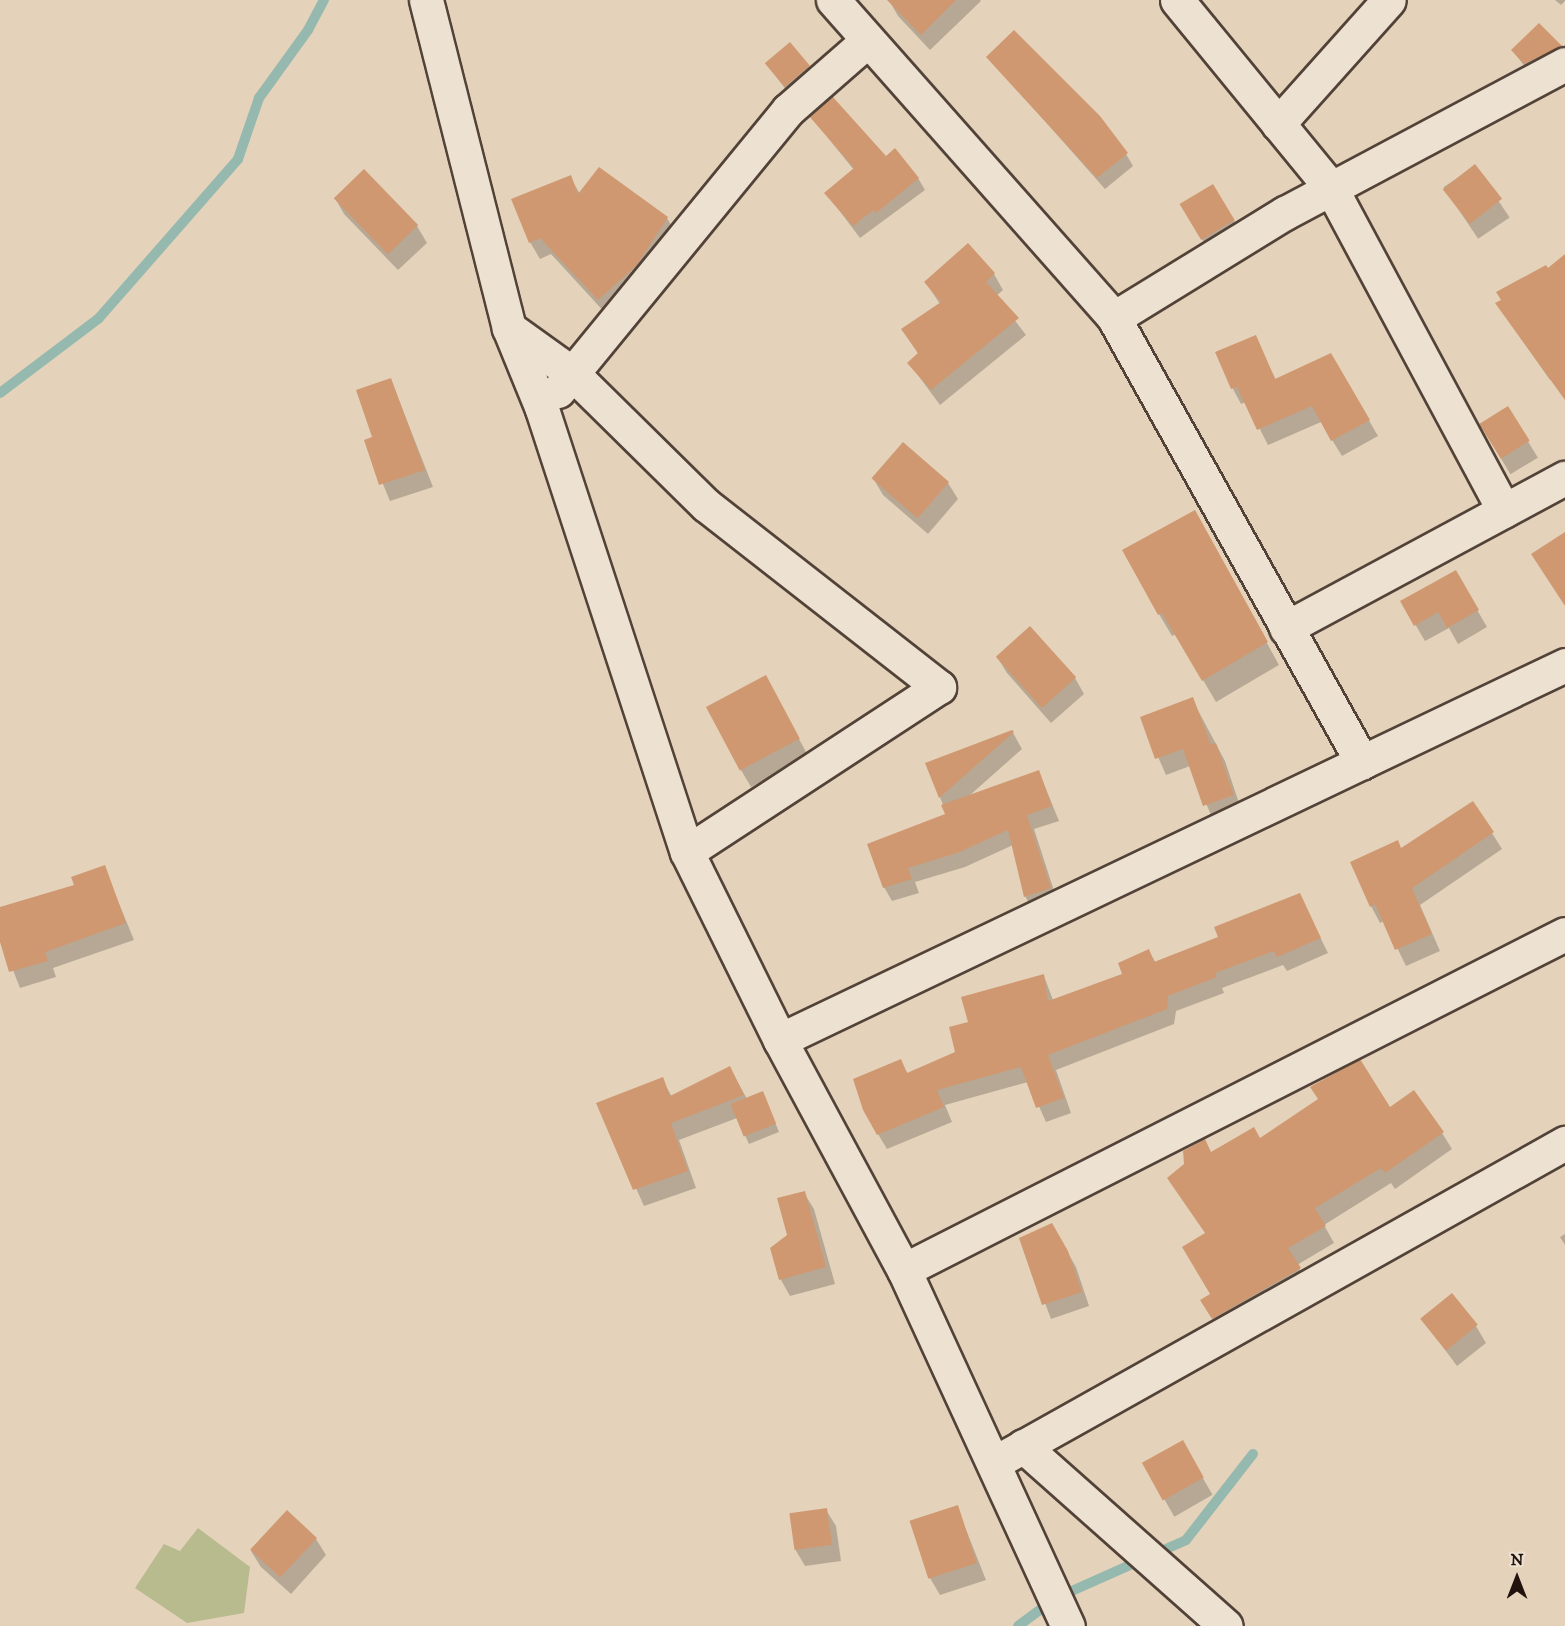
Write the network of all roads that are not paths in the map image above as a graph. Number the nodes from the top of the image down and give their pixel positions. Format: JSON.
{"nodes":[{"id":1,"x":426,"y":0,"type":"edge"},
{"id":2,"x":833,"y":0,"type":"edge"},
{"id":3,"x":1177,"y":0,"type":"edge"},
{"id":4,"x":1389,"y":0,"type":"edge"},
{"id":5,"x":868,"y":40,"type":"junction"},
{"id":6,"x":1565,"y":63,"type":"edge"},
{"id":7,"x":1278,"y":124,"type":"junction"},
{"id":8,"x":1331,"y":188,"type":"junction"},
{"id":9,"x":1114,"y":318,"type":"junction"},
{"id":10,"x":509,"y":328,"type":"junction"},
{"id":11,"x":573,"y":374,"type":"junction"},
{"id":12,"x":542,"y":409,"type":"junction"},
{"id":13,"x":1565,"y":478,"type":"edge"},
{"id":14,"x":1504,"y":511,"type":"junction"},
{"id":15,"x":1286,"y":628,"type":"junction"},
{"id":16,"x":1565,"y":665,"type":"edge"},
{"id":17,"x":1362,"y":762,"type":"junction"},
{"id":18,"x":687,"y":852,"type":"junction"},
{"id":19,"x":1565,"y":934,"type":"edge"},
{"id":20,"x":780,"y":1040,"type":"junction"},
{"id":21,"x":1565,"y":1143,"type":"edge"},
{"id":22,"x":904,"y":1270,"type":"junction"},
{"id":23,"x":1023,"y":1446,"type":"junction"},
{"id":24,"x":994,"y":1462,"type":"junction"},
{"id":25,"x":1068,"y":1626,"type":"edge"},
{"id":26,"x":1226,"y":1626,"type":"edge"}],
"edges":[{"from":1,"to":10,"type":"street"},
{"from":2,"to":5,"type":"street"},
{"from":3,"to":7,"type":"street"},
{"from":4,"to":7,"type":"street"},
{"from":5,"to":9,"type":"street"},
{"from":5,"to":11,"type":"street"},
{"from":6,"to":8,"type":"street"},
{"from":7,"to":8,"type":"street"},
{"from":8,"to":9,"type":"street"},
{"from":8,"to":14,"type":"street"},
{"from":9,"to":15,"type":"street"},
{"from":10,"to":11,"type":"street"},
{"from":10,"to":12,"type":"street"},
{"from":11,"to":12,"type":"street"},
{"from":11,"to":18,"type":"street"},
{"from":12,"to":18,"type":"street"},
{"from":13,"to":14,"type":"street"},
{"from":14,"to":15,"type":"street"},
{"from":15,"to":17,"type":"street"},
{"from":16,"to":17,"type":"street"},
{"from":17,"to":20,"type":"street"},
{"from":18,"to":20,"type":"street"},
{"from":19,"to":22,"type":"street"},
{"from":20,"to":22,"type":"street"},
{"from":21,"to":23,"type":"street"},
{"from":22,"to":24,"type":"street"},
{"from":23,"to":24,"type":"street"},
{"from":23,"to":26,"type":"street"},
{"from":24,"to":25,"type":"street"}]}
